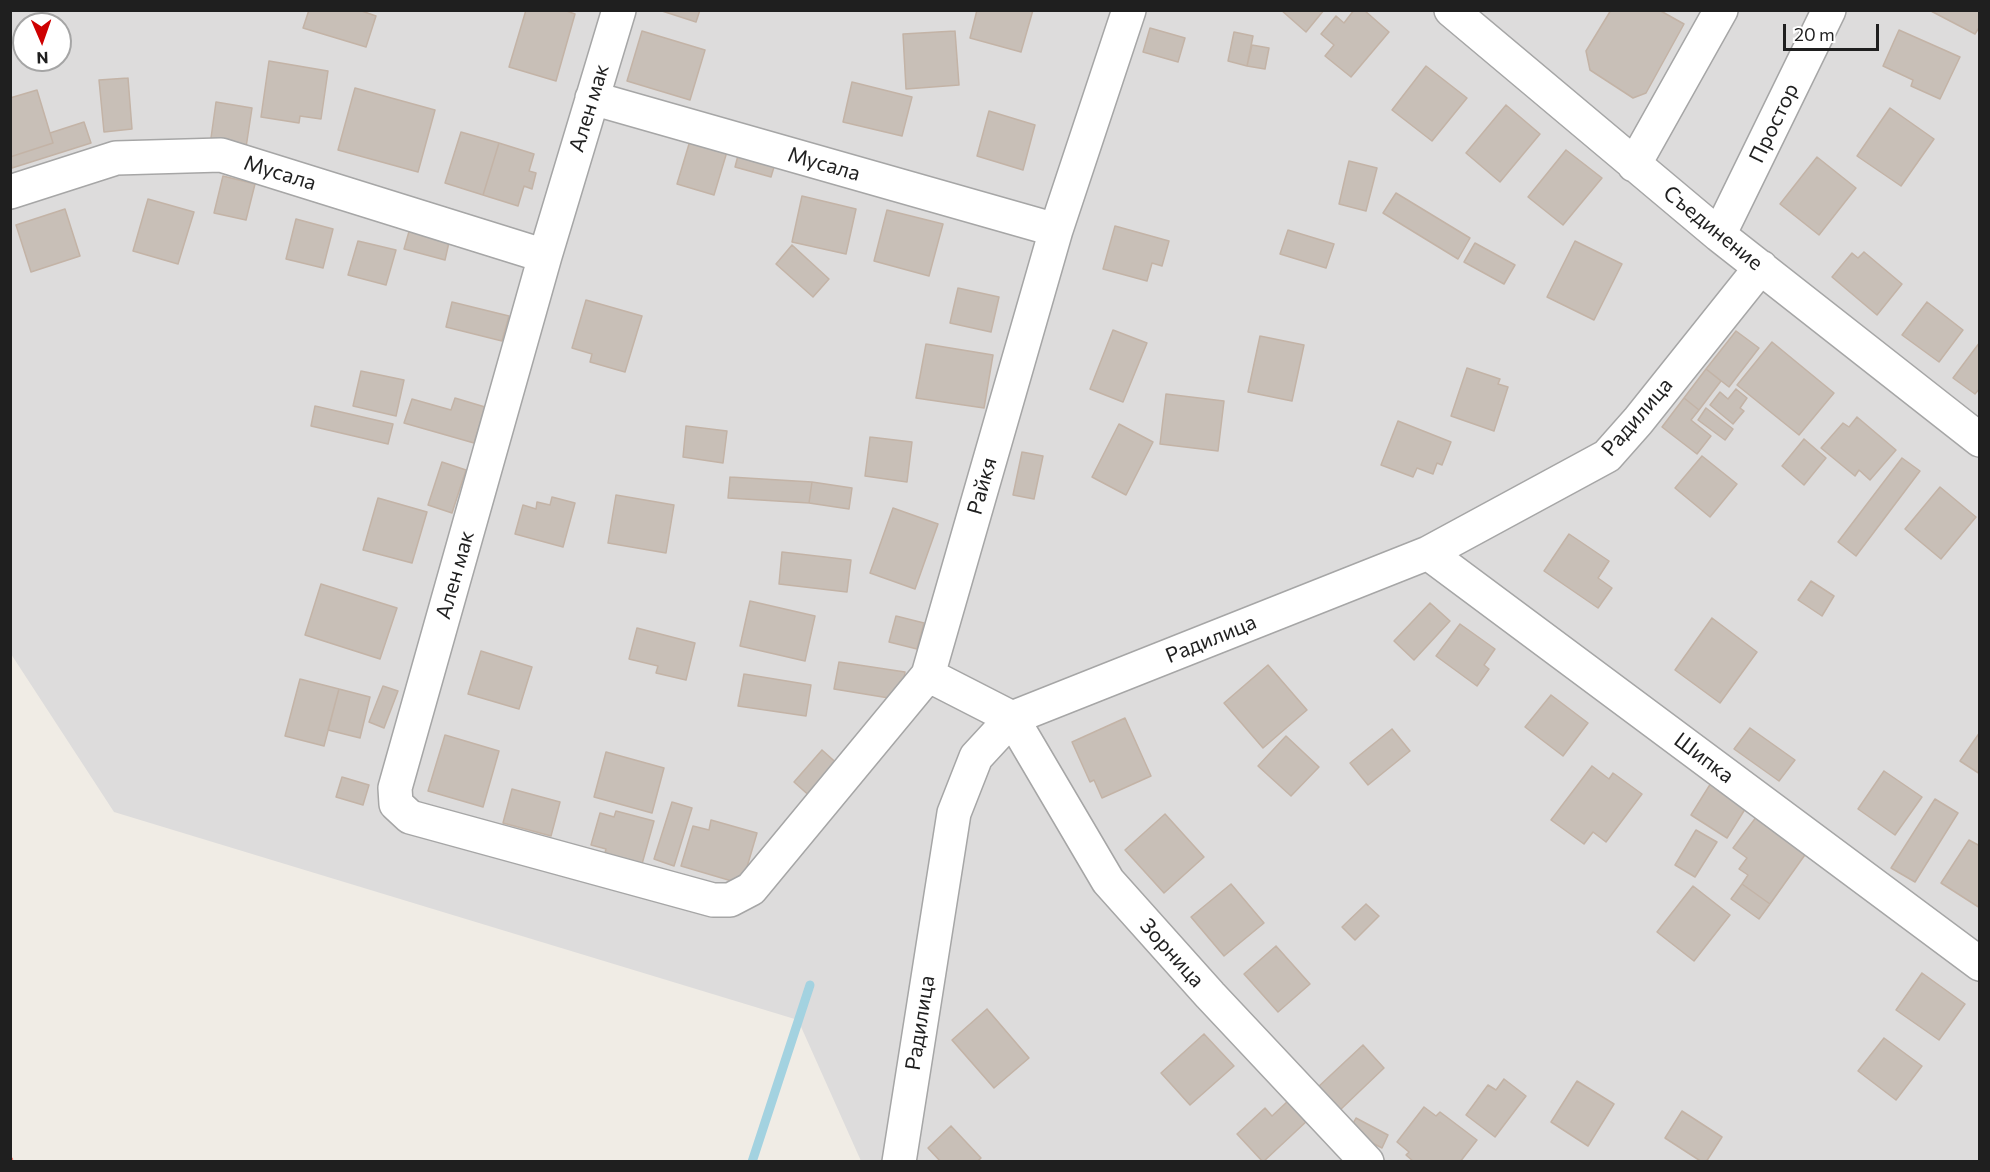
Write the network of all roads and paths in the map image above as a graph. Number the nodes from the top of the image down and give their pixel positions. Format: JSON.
{"nodes":[{"id":1,"x":619,"y":10,"type":"edge"},
{"id":2,"x":1129,"y":10,"type":"edge"},
{"id":3,"x":1451,"y":10,"type":"edge"},
{"id":4,"x":1721,"y":10,"type":"edge"},
{"id":5,"x":1829,"y":10,"type":"edge"},
{"id":6,"x":592,"y":98,"type":"junction"},
{"id":7,"x":1634,"y":165,"type":"junction"},
{"id":8,"x":10,"y":192,"type":"edge"},
{"id":9,"x":1056,"y":230,"type":"junction"},
{"id":10,"x":1719,"y":235,"type":"junction"},
{"id":11,"x":545,"y":256,"type":"junction"},
{"id":12,"x":1761,"y":267,"type":"junction"},
{"id":13,"x":1980,"y":440,"type":"edge"},
{"id":14,"x":1428,"y":553,"type":"junction"},
{"id":15,"x":928,"y":675,"type":"junction"},
{"id":16,"x":1012,"y":718,"type":"junction"},
{"id":17,"x":730,"y":900,"type":"joint"},
{"id":18,"x":1980,"y":964,"type":"edge"},
{"id":19,"x":10,"y":1158,"type":"edge"},
{"id":20,"x":13,"y":1161,"type":"edge"},
{"id":21,"x":899,"y":1161,"type":"edge"},
{"id":22,"x":1367,"y":1161,"type":"edge"}],
"edges":[{"from":1,"to":6,"type":"street","name":"Ален мак"},
{"from":2,"to":9,"type":"street","name":"Райкя"},
{"from":3,"to":7,"type":"street","name":"Съединение"},
{"from":4,"to":7,"type":"street"},
{"from":5,"to":10,"type":"street","name":"Простор"},
{"from":6,"to":9,"type":"street","name":"Мусала"},
{"from":6,"to":11,"type":"street","name":"Ален мак"},
{"from":7,"to":10,"type":"street","name":"Съединение"},
{"from":8,"to":11,"type":"street","name":"Мусала"},
{"from":9,"to":15,"type":"street","name":"Райкя"},
{"from":10,"to":12,"type":"street","name":"Съединение"},
{"from":11,"to":17,"type":"street","name":"Ален мак"},
{"from":12,"to":13,"type":"street","name":"Съединение"},
{"from":12,"to":14,"type":"street","name":"Радилица"},
{"from":14,"to":16,"type":"street","name":"Радилица"},
{"from":14,"to":18,"type":"street","name":"Шипка"},
{"from":15,"to":16,"type":"street"},
{"from":15,"to":17,"type":"street","name":"Райкя"},
{"from":16,"to":21,"type":"street","name":"Радилица"},
{"from":16,"to":22,"type":"street","name":"Зорница"},
{"from":19,"to":20,"type":"path"}]}
